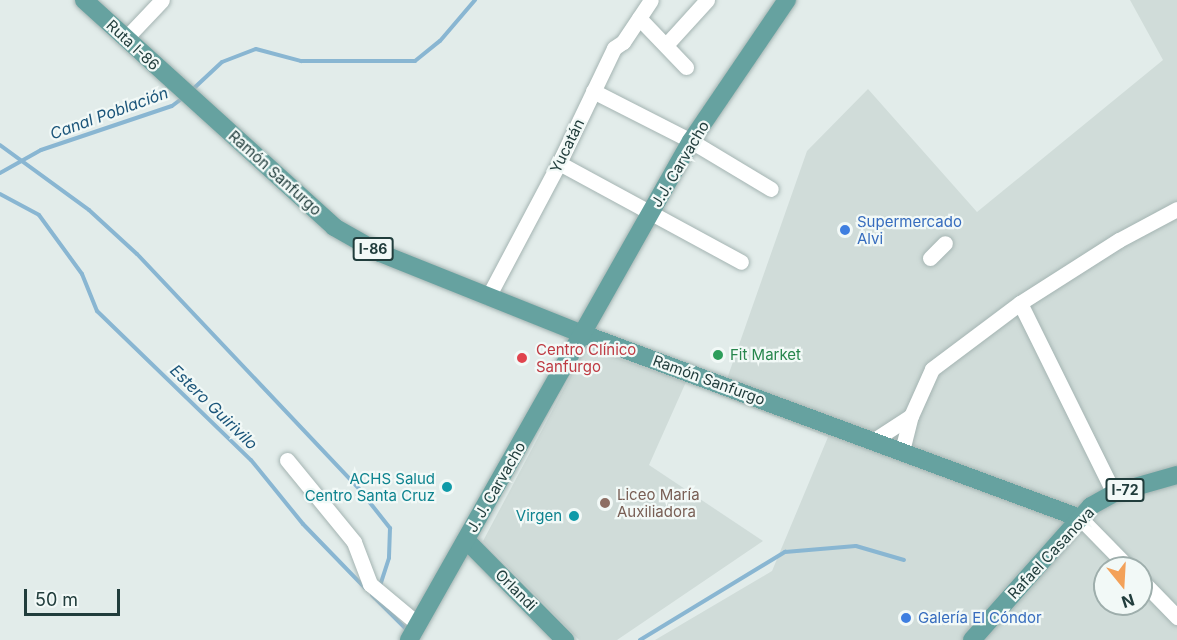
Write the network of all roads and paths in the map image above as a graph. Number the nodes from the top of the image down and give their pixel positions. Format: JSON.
{"nodes":[{"id":1,"x":84,"y":0,"type":"edge"},
{"id":2,"x":162,"y":0,"type":"edge"},
{"id":3,"x":651,"y":0,"type":"edge"},
{"id":4,"x":707,"y":0,"type":"edge"},
{"id":5,"x":787,"y":0,"type":"edge"},
{"id":6,"x":639,"y":18,"type":"junction"},
{"id":7,"x":126,"y":38,"type":"junction"},
{"id":8,"x":666,"y":45,"type":"junction"},
{"id":9,"x":686,"y":67,"type":"dead end"},
{"id":10,"x":182,"y":90,"type":"joint"},
{"id":11,"x":593,"y":91,"type":"junction"},
{"id":12,"x":691,"y":141,"type":"junction"},
{"id":13,"x":559,"y":163,"type":"junction"},
{"id":14,"x":771,"y":189,"type":"dead end"},
{"id":15,"x":1177,"y":209,"type":"edge"},
{"id":16,"x":650,"y":214,"type":"junction"},
{"id":17,"x":945,"y":243,"type":"dead end"},
{"id":18,"x":930,"y":258,"type":"dead end"},
{"id":19,"x":741,"y":262,"type":"dead end"},
{"id":20,"x":488,"y":297,"type":"junction"},
{"id":21,"x":1020,"y":303,"type":"junction"},
{"id":22,"x":583,"y":334,"type":"junction"},
{"id":23,"x":911,"y":416,"type":"junction"},
{"id":24,"x":874,"y":440,"type":"junction"},
{"id":25,"x":902,"y":451,"type":"junction"},
{"id":26,"x":287,"y":460,"type":"dead end"},
{"id":27,"x":1177,"y":476,"type":"edge"},
{"id":28,"x":1114,"y":493,"type":"junction"},
{"id":29,"x":1080,"y":518,"type":"junction"},
{"id":30,"x":466,"y":540,"type":"junction"},
{"id":31,"x":1117,"y":556,"type":"edge"},
{"id":32,"x":1153,"y":592,"type":"edge"},
{"id":33,"x":1177,"y":617,"type":"edge"},
{"id":34,"x":414,"y":631,"type":"edge"},
{"id":35,"x":565,"y":640,"type":"edge"},
{"id":36,"x":972,"y":640,"type":"edge"}],
"edges":[{"from":1,"to":7,"type":"main road","name":"Ruta I-86","number":"I-86"},
{"from":2,"to":7,"type":"street"},
{"from":3,"to":6,"type":"street","name":"Yucatán"},
{"from":4,"to":8,"type":"street"},
{"from":5,"to":12,"type":"main road","name":"J.J. Carvacho"},
{"from":6,"to":8,"type":"street"},
{"from":6,"to":11,"type":"street","name":"Yucatán"},
{"from":7,"to":10,"type":"main road","name":"Ruta I-86","number":"I-86"},
{"from":8,"to":9,"type":"street"},
{"from":10,"to":20,"type":"main road","name":"Ramón Sanfurgo","number":"I-86"},
{"from":11,"to":12,"type":"street"},
{"from":11,"to":13,"type":"street","name":"Yucatán"},
{"from":12,"to":14,"type":"street"},
{"from":12,"to":16,"type":"main road","name":"J.J. Carvacho"},
{"from":13,"to":16,"type":"street"},
{"from":13,"to":20,"type":"street","name":"Yucatán"},
{"from":15,"to":21,"type":"street"},
{"from":16,"to":19,"type":"street"},
{"from":16,"to":22,"type":"main road","name":"J.J. Carvacho"},
{"from":17,"to":18,"type":"street"},
{"from":20,"to":22,"type":"main road","name":"Ramón Sanfurgo","number":"I-86"},
{"from":21,"to":23,"type":"street"},
{"from":21,"to":28,"type":"street"},
{"from":22,"to":24,"type":"main road","name":"Ramón Sanfurgo"},
{"from":22,"to":30,"type":"main road","name":"J. J. Carvacho"},
{"from":23,"to":24,"type":"street"},
{"from":23,"to":25,"type":"street"},
{"from":24,"to":25,"type":"main road","name":"Ramón Sanfurgo"},
{"from":25,"to":29,"type":"main road","name":"Ramón Sanfurgo"},
{"from":26,"to":34,"type":"street"},
{"from":27,"to":28,"type":"main road","name":"Rafael Casanova","number":"I-72"},
{"from":28,"to":29,"type":"main road","name":"Rafael Casanova","number":"I-72"},
{"from":29,"to":31,"type":"street"},
{"from":29,"to":36,"type":"main road","name":"Rafael Casanova","number":"I-72"},
{"from":30,"to":34,"type":"main road","name":"J. J. Carvacho"},
{"from":30,"to":35,"type":"main road","name":"Orlandi"},
{"from":32,"to":33,"type":"street"}]}
